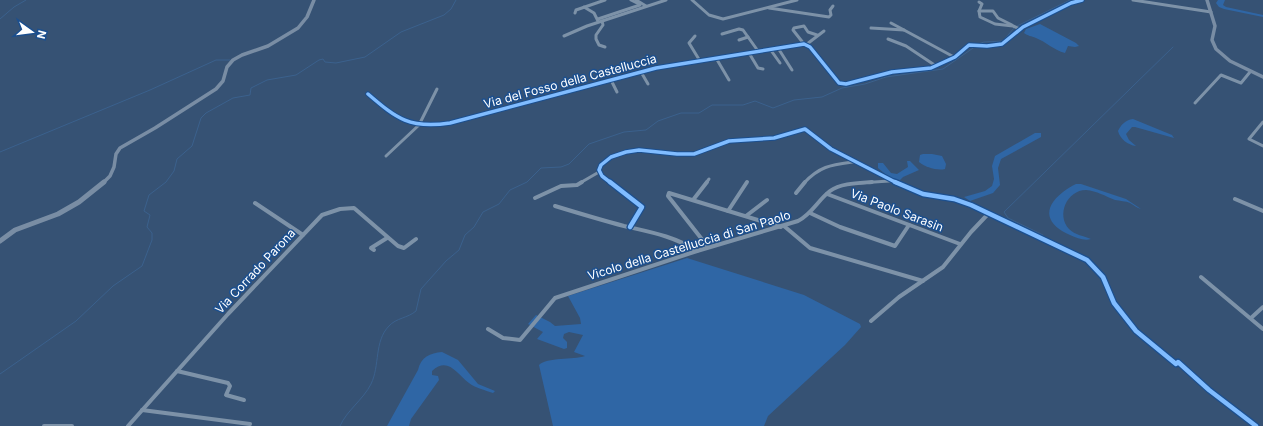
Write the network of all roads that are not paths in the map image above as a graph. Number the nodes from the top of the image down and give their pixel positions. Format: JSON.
{"nodes":[{"id":1,"x":314,"y":0,"type":"edge"},
{"id":2,"x":606,"y":0,"type":"edge"},
{"id":3,"x":631,"y":0,"type":"edge"},
{"id":4,"x":636,"y":0,"type":"edge"},
{"id":5,"x":666,"y":0,"type":"edge"},
{"id":6,"x":692,"y":0,"type":"edge"},
{"id":7,"x":796,"y":0,"type":"edge"},
{"id":8,"x":1082,"y":0,"type":"edge"},
{"id":9,"x":1133,"y":0,"type":"edge"},
{"id":10,"x":1207,"y":0,"type":"edge"},
{"id":11,"x":979,"y":2,"type":"dead end"},
{"id":12,"x":646,"y":6,"type":"junction"},
{"id":13,"x":834,"y":6,"type":"dead end"},
{"id":14,"x":584,"y":7,"type":"junction"},
{"id":15,"x":768,"y":8,"type":"junction"},
{"id":16,"x":979,"y":11,"type":"junction"},
{"id":17,"x":1211,"y":12,"type":"junction"},
{"id":18,"x":575,"y":13,"type":"dead end"},
{"id":19,"x":598,"y":20,"type":"junction"},
{"id":20,"x":602,"y":21,"type":"junction"},
{"id":21,"x":891,"y":22,"type":"dead end"},
{"id":22,"x":1015,"y":26,"type":"junction"},
{"id":23,"x":870,"y":28,"type":"dead end"},
{"id":24,"x":1020,"y":29,"type":"junction"},
{"id":25,"x":905,"y":30,"type":"junction"},
{"id":26,"x":824,"y":31,"type":"dead end"},
{"id":27,"x":722,"y":34,"type":"dead end"},
{"id":28,"x":816,"y":35,"type":"junction"},
{"id":29,"x":564,"y":36,"type":"dead end"},
{"id":30,"x":695,"y":36,"type":"dead end"},
{"id":31,"x":748,"y":37,"type":"junction"},
{"id":32,"x":888,"y":39,"type":"dead end"},
{"id":33,"x":739,"y":40,"type":"dead end"},
{"id":34,"x":805,"y":44,"type":"junction"},
{"id":35,"x":605,"y":47,"type":"dead end"},
{"id":36,"x":778,"y":48,"type":"junction"},
{"id":37,"x":770,"y":49,"type":"junction"},
{"id":38,"x":758,"y":51,"type":"junction"},
{"id":39,"x":749,"y":52,"type":"junction"},
{"id":40,"x":954,"y":57,"type":"junction"},
{"id":41,"x":716,"y":58,"type":"junction"},
{"id":42,"x":700,"y":61,"type":"junction"},
{"id":43,"x":780,"y":62,"type":"dead end"},
{"id":44,"x":936,"y":66,"type":"junction"},
{"id":45,"x":763,"y":69,"type":"dead end"},
{"id":46,"x":792,"y":70,"type":"dead end"},
{"id":47,"x":641,"y":72,"type":"junction"},
{"id":48,"x":1250,"y":72,"type":"junction"},
{"id":49,"x":1263,"y":77,"type":"edge"},
{"id":50,"x":611,"y":80,"type":"junction"},
{"id":51,"x":728,"y":80,"type":"dead end"},
{"id":52,"x":648,"y":84,"type":"dead end"},
{"id":53,"x":437,"y":89,"type":"dead end"},
{"id":54,"x":616,"y":92,"type":"dead end"},
{"id":55,"x":368,"y":94,"type":"dead end"},
{"id":56,"x":1195,"y":103,"type":"dead end"},
{"id":57,"x":1263,"y":122,"type":"edge"},
{"id":58,"x":418,"y":125,"type":"junction"},
{"id":59,"x":1263,"y":146,"type":"edge"},
{"id":60,"x":386,"y":156,"type":"dead end"},
{"id":61,"x":854,"y":161,"type":"junction"},
{"id":62,"x":599,"y":172,"type":"junction"},
{"id":63,"x":709,"y":179,"type":"dead end"},
{"id":64,"x":890,"y":180,"type":"junction"},
{"id":65,"x":747,"y":182,"type":"dead end"},
{"id":66,"x":796,"y":193,"type":"dead end"},
{"id":67,"x":827,"y":194,"type":"junction"},
{"id":68,"x":535,"y":198,"type":"dead end"},
{"id":69,"x":1235,"y":199,"type":"dead end"},
{"id":70,"x":694,"y":200,"type":"junction"},
{"id":71,"x":767,"y":200,"type":"dead end"},
{"id":72,"x":255,"y":203,"type":"dead end"},
{"id":73,"x":555,"y":206,"type":"dead end"},
{"id":74,"x":728,"y":211,"type":"junction"},
{"id":75,"x":1263,"y":211,"type":"edge"},
{"id":76,"x":810,"y":213,"type":"junction"},
{"id":77,"x":989,"y":213,"type":"junction"},
{"id":78,"x":746,"y":216,"type":"junction"},
{"id":79,"x":909,"y":225,"type":"junction"},
{"id":80,"x":630,"y":227,"type":"junction"},
{"id":81,"x":783,"y":227,"type":"junction"},
{"id":82,"x":303,"y":235,"type":"junction"},
{"id":83,"x":387,"y":238,"type":"junction"},
{"id":84,"x":416,"y":239,"type":"dead end"},
{"id":85,"x":0,"y":241,"type":"edge"},
{"id":86,"x":960,"y":244,"type":"junction"},
{"id":87,"x":708,"y":247,"type":"junction"},
{"id":88,"x":374,"y":250,"type":"dead end"},
{"id":89,"x":697,"y":251,"type":"junction"},
{"id":90,"x":1201,"y":277,"type":"dead end"},
{"id":91,"x":923,"y":281,"type":"junction"},
{"id":92,"x":1263,"y":307,"type":"edge"},
{"id":93,"x":1251,"y":318,"type":"junction"},
{"id":94,"x":871,"y":321,"type":"dead end"},
{"id":95,"x":488,"y":329,"type":"dead end"},
{"id":96,"x":1263,"y":329,"type":"edge"},
{"id":97,"x":177,"y":371,"type":"junction"},
{"id":98,"x":244,"y":400,"type":"dead end"},
{"id":99,"x":142,"y":410,"type":"junction"},
{"id":100,"x":250,"y":424,"type":"dead end"},
{"id":101,"x":44,"y":426,"type":"edge"},
{"id":102,"x":72,"y":426,"type":"edge"},
{"id":103,"x":128,"y":426,"type":"edge"},
{"id":104,"x":1256,"y":426,"type":"edge"}],
"edges":[{"from":1,"to":85,"type":"street"},
{"from":2,"to":14,"type":"street"},
{"from":3,"to":19,"type":"street"},
{"from":4,"to":12,"type":"street"},
{"from":5,"to":12,"type":"street"},
{"from":6,"to":15,"type":"street"},
{"from":7,"to":15,"type":"street"},
{"from":8,"to":24,"type":"street"},
{"from":9,"to":17,"type":"street"},
{"from":10,"to":17,"type":"street"},
{"from":11,"to":16,"type":"street"},
{"from":12,"to":20,"type":"street"},
{"from":13,"to":15,"type":"street"},
{"from":14,"to":18,"type":"street"},
{"from":14,"to":19,"type":"street"},
{"from":16,"to":22,"type":"street"},
{"from":16,"to":22,"type":"street"},
{"from":17,"to":48,"type":"street"},
{"from":19,"to":20,"type":"street"},
{"from":19,"to":29,"type":"street"},
{"from":20,"to":35,"type":"street"},
{"from":21,"to":25,"type":"street"},
{"from":22,"to":24,"type":"street"},
{"from":23,"to":25,"type":"street"},
{"from":24,"to":40,"type":"street"},
{"from":25,"to":40,"type":"street"},
{"from":26,"to":28,"type":"street"},
{"from":27,"to":31,"type":"street"},
{"from":28,"to":34,"type":"street"},
{"from":28,"to":34,"type":"street"},
{"from":30,"to":42,"type":"street"},
{"from":31,"to":33,"type":"street"},
{"from":31,"to":38,"type":"street"},
{"from":32,"to":44,"type":"street"},
{"from":34,"to":36,"type":"street","name":"Via del Fosso della Castelluccia"},
{"from":34,"to":44,"type":"street"},
{"from":36,"to":37,"type":"street","name":"Via del Fosso della Castelluccia"},
{"from":36,"to":46,"type":"street"},
{"from":37,"to":38,"type":"street","name":"Via del Fosso della Castelluccia"},
{"from":37,"to":43,"type":"street"},
{"from":38,"to":39,"type":"street","name":"Via del Fosso della Castelluccia"},
{"from":39,"to":41,"type":"street","name":"Via del Fosso della Castelluccia"},
{"from":39,"to":45,"type":"street"},
{"from":40,"to":44,"type":"street"},
{"from":41,"to":42,"type":"street","name":"Via del Fosso della Castelluccia"},
{"from":41,"to":51,"type":"street"},
{"from":42,"to":47,"type":"street","name":"Via del Fosso della Castelluccia"},
{"from":47,"to":50,"type":"street","name":"Via del Fosso della Castelluccia"},
{"from":47,"to":52,"type":"street"},
{"from":48,"to":49,"type":"street"},
{"from":48,"to":56,"type":"street"},
{"from":50,"to":54,"type":"street"},
{"from":50,"to":58,"type":"street","name":"Via del Fosso della Castelluccia"},
{"from":53,"to":58,"type":"street"},
{"from":55,"to":58,"type":"street","name":"Via del Fosso della Castelluccia"},
{"from":57,"to":59,"type":"street"},
{"from":58,"to":60,"type":"street"},
{"from":61,"to":62,"type":"street"},
{"from":61,"to":64,"type":"street"},
{"from":61,"to":66,"type":"street"},
{"from":62,"to":68,"type":"street"},
{"from":62,"to":80,"type":"street"},
{"from":63,"to":70,"type":"street"},
{"from":64,"to":67,"type":"street","name":"Vicolo della Castelluccia di San Paolo"},
{"from":64,"to":77,"type":"street"},
{"from":65,"to":74,"type":"street"},
{"from":67,"to":76,"type":"street","name":"Vicolo della Castelluccia di San Paolo"},
{"from":67,"to":79,"type":"street","name":"Via Paolo Sarasin"},
{"from":69,"to":75,"type":"street"},
{"from":70,"to":74,"type":"street"},
{"from":70,"to":87,"type":"street"},
{"from":71,"to":78,"type":"street"},
{"from":72,"to":82,"type":"street"},
{"from":73,"to":80,"type":"street"},
{"from":74,"to":78,"type":"street"},
{"from":76,"to":79,"type":"street"},
{"from":76,"to":81,"type":"street","name":"Vicolo della Castelluccia di San Paolo"},
{"from":77,"to":86,"type":"street"},
{"from":77,"to":104,"type":"street"},
{"from":78,"to":81,"type":"street"},
{"from":79,"to":86,"type":"street","name":"Via Paolo Sarasin"},
{"from":80,"to":89,"type":"street"},
{"from":81,"to":87,"type":"street","name":"Vicolo della Castelluccia di San Paolo"},
{"from":81,"to":91,"type":"street"},
{"from":82,"to":83,"type":"street","name":"Via Corrado Parona"},
{"from":82,"to":97,"type":"street","name":"Via Corrado Parona"},
{"from":83,"to":84,"type":"street","name":"Via Corrado Parona"},
{"from":83,"to":88,"type":"street"},
{"from":86,"to":91,"type":"street"},
{"from":87,"to":89,"type":"street","name":"Vicolo della Castelluccia di San Paolo"},
{"from":89,"to":95,"type":"street","name":"Vicolo della Castelluccia di San Paolo"},
{"from":90,"to":93,"type":"street"},
{"from":91,"to":94,"type":"street"},
{"from":92,"to":93,"type":"street"},
{"from":93,"to":96,"type":"street"},
{"from":97,"to":98,"type":"street"},
{"from":97,"to":99,"type":"street","name":"Via Corrado Parona"},
{"from":99,"to":100,"type":"street"},
{"from":99,"to":103,"type":"street","name":"Via Corrado Parona"},
{"from":101,"to":102,"type":"street"}]}
